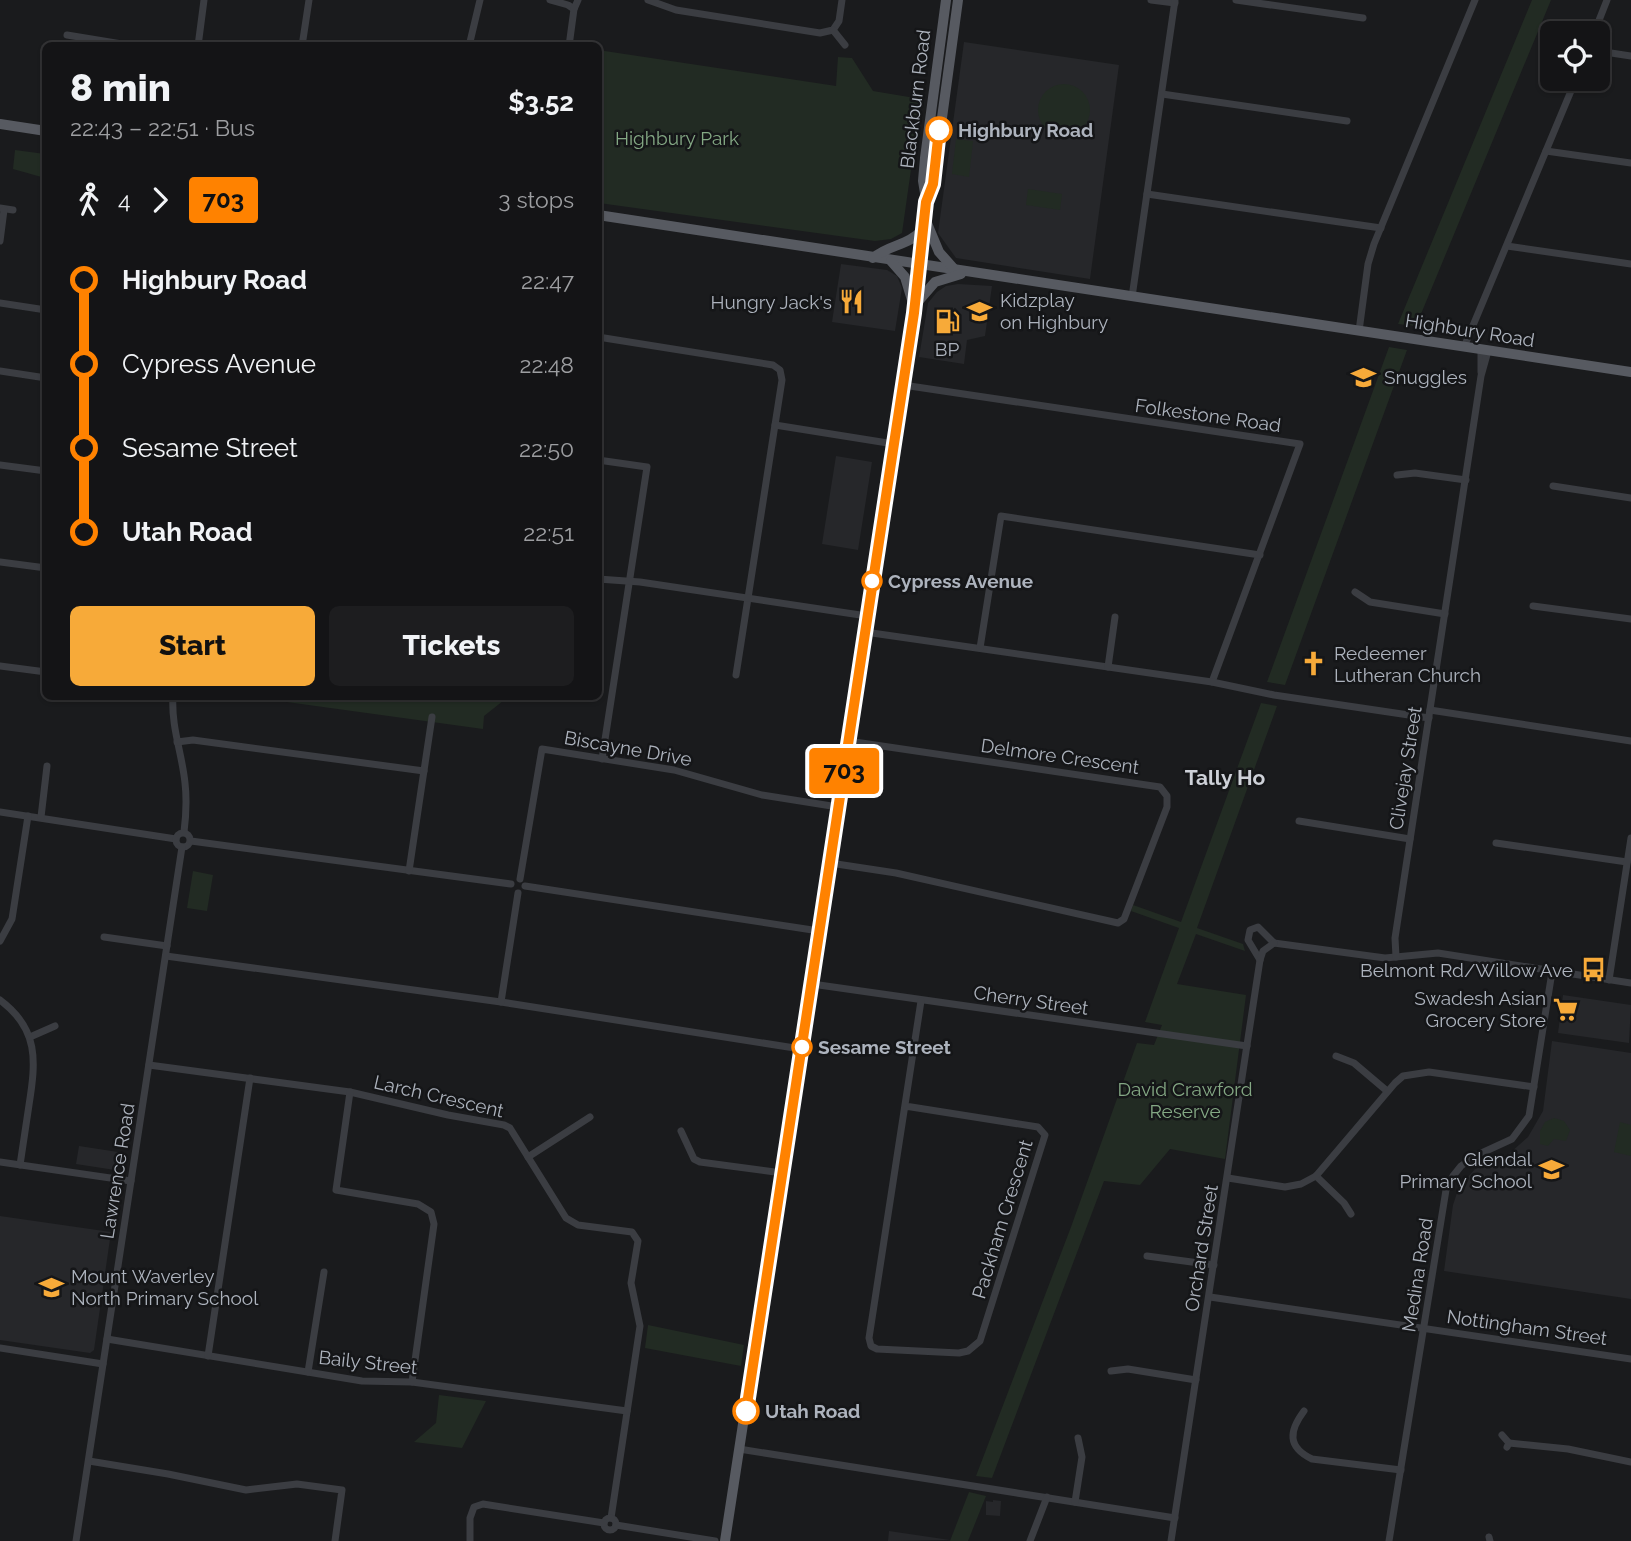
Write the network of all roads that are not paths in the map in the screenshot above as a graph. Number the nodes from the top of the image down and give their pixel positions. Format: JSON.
{"nodes":[{"id":1,"x":204,"y":0,"type":"edge"},
{"id":2,"x":309,"y":0,"type":"edge"},
{"id":3,"x":480,"y":0,"type":"edge"},
{"id":4,"x":550,"y":0,"type":"edge"},
{"id":5,"x":578,"y":0,"type":"edge"},
{"id":6,"x":648,"y":0,"type":"edge"},
{"id":7,"x":842,"y":0,"type":"edge"},
{"id":8,"x":946,"y":0,"type":"edge"},
{"id":9,"x":958,"y":0,"type":"edge"},
{"id":10,"x":1151,"y":0,"type":"edge"},
{"id":11,"x":1236,"y":0,"type":"edge"},
{"id":12,"x":1475,"y":0,"type":"edge"},
{"id":13,"x":1607,"y":0,"type":"edge"},
{"id":14,"x":1175,"y":2,"type":"edge"},
{"id":15,"x":574,"y":9,"type":"junction"},
{"id":16,"x":1363,"y":18,"type":"dead end"},
{"id":17,"x":1599,"y":21,"type":"edge"},
{"id":18,"x":833,"y":30,"type":"junction"},
{"id":19,"x":67,"y":35,"type":"dead end"},
{"id":20,"x":110,"y":42,"type":"edge"},
{"id":21,"x":199,"y":42,"type":"edge"},
{"id":22,"x":303,"y":42,"type":"edge"},
{"id":23,"x":470,"y":42,"type":"edge"},
{"id":24,"x":570,"y":42,"type":"edge"},
{"id":25,"x":845,"y":45,"type":"dead end"},
{"id":26,"x":1610,"y":53,"type":"edge"},
{"id":27,"x":1631,"y":56,"type":"edge"},
{"id":28,"x":1571,"y":91,"type":"edge"},
{"id":29,"x":1162,"y":94,"type":"junction"},
{"id":30,"x":1347,"y":121,"type":"dead end"},
{"id":31,"x":0,"y":124,"type":"edge"},
{"id":32,"x":42,"y":130,"type":"edge"},
{"id":33,"x":1546,"y":151,"type":"junction"},
{"id":34,"x":1631,"y":163,"type":"edge"},
{"id":35,"x":1147,"y":194,"type":"junction"},
{"id":36,"x":926,"y":202,"type":"junction"},
{"id":37,"x":6,"y":210,"type":"edge"},
{"id":38,"x":602,"y":216,"type":"edge"},
{"id":39,"x":924,"y":223,"type":"junction"},
{"id":40,"x":1381,"y":228,"type":"junction"},
{"id":41,"x":0,"y":241,"type":"edge"},
{"id":42,"x":1507,"y":246,"type":"junction"},
{"id":43,"x":873,"y":258,"type":"junction"},
{"id":44,"x":891,"y":261,"type":"junction"},
{"id":45,"x":920,"y":264,"type":"junction"},
{"id":46,"x":1631,"y":264,"type":"edge"},
{"id":47,"x":955,"y":270,"type":"junction"},
{"id":48,"x":967,"y":272,"type":"junction"},
{"id":49,"x":1132,"y":297,"type":"junction"},
{"id":50,"x":0,"y":303,"type":"edge"},
{"id":51,"x":42,"y":309,"type":"edge"},
{"id":52,"x":914,"y":310,"type":"junction"},
{"id":53,"x":1359,"y":331,"type":"junction"},
{"id":54,"x":602,"y":338,"type":"edge"},
{"id":55,"x":1464,"y":347,"type":"junction"},
{"id":56,"x":1485,"y":350,"type":"junction"},
{"id":57,"x":0,"y":371,"type":"edge"},
{"id":58,"x":1631,"y":372,"type":"edge"},
{"id":59,"x":42,"y":378,"type":"edge"},
{"id":60,"x":903,"y":386,"type":"junction"},
{"id":61,"x":775,"y":425,"type":"junction"},
{"id":62,"x":894,"y":444,"type":"junction"},
{"id":63,"x":602,"y":461,"type":"edge"},
{"id":64,"x":0,"y":465,"type":"edge"},
{"id":65,"x":42,"y":470,"type":"edge"},
{"id":66,"x":1397,"y":475,"type":"dead end"},
{"id":67,"x":1466,"y":480,"type":"junction"},
{"id":68,"x":1553,"y":486,"type":"dead end"},
{"id":69,"x":1631,"y":498,"type":"edge"},
{"id":70,"x":1259,"y":555,"type":"junction"},
{"id":71,"x":0,"y":562,"type":"edge"},
{"id":72,"x":42,"y":567,"type":"edge"},
{"id":73,"x":602,"y":579,"type":"edge"},
{"id":74,"x":630,"y":582,"type":"junction"},
{"id":75,"x":1355,"y":592,"type":"dead end"},
{"id":76,"x":747,"y":598,"type":"junction"},
{"id":77,"x":1533,"y":606,"type":"dead end"},
{"id":78,"x":1445,"y":614,"type":"junction"},
{"id":79,"x":867,"y":617,"type":"junction"},
{"id":80,"x":1115,"y":617,"type":"dead end"},
{"id":81,"x":1631,"y":619,"type":"edge"},
{"id":82,"x":865,"y":632,"type":"junction"},
{"id":83,"x":980,"y":648,"type":"junction"},
{"id":84,"x":0,"y":666,"type":"edge"},
{"id":85,"x":1108,"y":667,"type":"junction"},
{"id":86,"x":42,"y":671,"type":"edge"},
{"id":87,"x":736,"y":675,"type":"dead end"},
{"id":88,"x":1212,"y":682,"type":"junction"},
{"id":89,"x":173,"y":700,"type":"edge"},
{"id":90,"x":1429,"y":714,"type":"junction"},
{"id":91,"x":432,"y":717,"type":"dead end"},
{"id":92,"x":848,"y":741,"type":"junction"},
{"id":93,"x":1631,"y":741,"type":"edge"},
{"id":94,"x":177,"y":742,"type":"junction"},
{"id":95,"x":602,"y":759,"type":"junction"},
{"id":96,"x":47,"y":766,"type":"dead end"},
{"id":97,"x":424,"y":771,"type":"junction"},
{"id":98,"x":838,"y":807,"type":"junction"},
{"id":99,"x":0,"y":812,"type":"edge"},
{"id":100,"x":28,"y":816,"type":"junction"},
{"id":101,"x":41,"y":817,"type":"junction"},
{"id":102,"x":1299,"y":821,"type":"dead end"},
{"id":103,"x":184,"y":832,"type":"junction"},
{"id":104,"x":1631,"y":838,"type":"edge"},
{"id":105,"x":176,"y":839,"type":"junction"},
{"id":106,"x":1410,"y":839,"type":"junction"},
{"id":107,"x":191,"y":841,"type":"junction"},
{"id":108,"x":1496,"y":843,"type":"dead end"},
{"id":109,"x":182,"y":847,"type":"junction"},
{"id":110,"x":1629,"y":858,"type":"edge"},
{"id":111,"x":830,"y":863,"type":"junction"},
{"id":112,"x":409,"y":871,"type":"junction"},
{"id":113,"x":522,"y":883,"type":"junction"},
{"id":114,"x":511,"y":884,"type":"junction"},
{"id":115,"x":518,"y":893,"type":"junction"},
{"id":116,"x":819,"y":931,"type":"junction"},
{"id":117,"x":104,"y":937,"type":"dead end"},
{"id":118,"x":0,"y":941,"type":"edge"},
{"id":119,"x":1274,"y":943,"type":"junction"},
{"id":120,"x":167,"y":946,"type":"junction"},
{"id":121,"x":166,"y":956,"type":"junction"},
{"id":122,"x":1396,"y":957,"type":"junction"},
{"id":123,"x":1260,"y":960,"type":"junction"},
{"id":124,"x":1552,"y":971,"type":"junction"},
{"id":125,"x":1609,"y":980,"type":"junction"},
{"id":126,"x":812,"y":984,"type":"junction"},
{"id":127,"x":1631,"y":984,"type":"edge"},
{"id":128,"x":0,"y":1000,"type":"edge"},
{"id":129,"x":922,"y":1001,"type":"junction"},
{"id":130,"x":501,"y":1002,"type":"junction"},
{"id":131,"x":55,"y":1026,"type":"dead end"},
{"id":132,"x":30,"y":1037,"type":"junction"},
{"id":133,"x":1247,"y":1046,"type":"junction"},
{"id":134,"x":801,"y":1049,"type":"junction"},
{"id":135,"x":1336,"y":1056,"type":"dead end"},
{"id":136,"x":149,"y":1065,"type":"junction"},
{"id":137,"x":250,"y":1078,"type":"junction"},
{"id":138,"x":1534,"y":1087,"type":"junction"},
{"id":139,"x":1387,"y":1091,"type":"junction"},
{"id":140,"x":350,"y":1092,"type":"junction"},
{"id":141,"x":905,"y":1106,"type":"junction"},
{"id":142,"x":590,"y":1117,"type":"dead end"},
{"id":143,"x":681,"y":1131,"type":"dead end"},
{"id":144,"x":528,"y":1157,"type":"junction"},
{"id":145,"x":0,"y":1162,"type":"edge"},
{"id":146,"x":20,"y":1165,"type":"junction"},
{"id":147,"x":782,"y":1174,"type":"junction"},
{"id":148,"x":1316,"y":1176,"type":"junction"},
{"id":149,"x":1228,"y":1178,"type":"junction"},
{"id":150,"x":131,"y":1181,"type":"junction"},
{"id":151,"x":1351,"y":1214,"type":"dead end"},
{"id":152,"x":1147,"y":1256,"type":"dead end"},
{"id":153,"x":1214,"y":1265,"type":"junction"},
{"id":154,"x":324,"y":1272,"type":"dead end"},
{"id":155,"x":1210,"y":1297,"type":"junction"},
{"id":156,"x":1424,"y":1328,"type":"junction"},
{"id":157,"x":107,"y":1339,"type":"junction"},
{"id":158,"x":0,"y":1349,"type":"edge"},
{"id":159,"x":208,"y":1356,"type":"junction"},
{"id":160,"x":1631,"y":1359,"type":"edge"},
{"id":161,"x":103,"y":1364,"type":"junction"},
{"id":162,"x":1111,"y":1371,"type":"dead end"},
{"id":163,"x":308,"y":1372,"type":"junction"},
{"id":164,"x":1196,"y":1380,"type":"junction"},
{"id":165,"x":412,"y":1382,"type":"junction"},
{"id":166,"x":627,"y":1411,"type":"junction"},
{"id":167,"x":1304,"y":1411,"type":"dead end"},
{"id":168,"x":1503,"y":1435,"type":"dead end"},
{"id":169,"x":1078,"y":1438,"type":"dead end"},
{"id":170,"x":739,"y":1449,"type":"junction"},
{"id":171,"x":89,"y":1461,"type":"junction"},
{"id":172,"x":1631,"y":1462,"type":"edge"},
{"id":173,"x":1401,"y":1470,"type":"junction"},
{"id":174,"x":1047,"y":1497,"type":"junction"},
{"id":175,"x":1075,"y":1502,"type":"junction"},
{"id":176,"x":1175,"y":1518,"type":"junction"},
{"id":177,"x":610,"y":1522,"type":"junction"},
{"id":178,"x":76,"y":1541,"type":"edge"},
{"id":179,"x":335,"y":1541,"type":"edge"},
{"id":180,"x":470,"y":1541,"type":"edge"},
{"id":181,"x":607,"y":1541,"type":"edge"},
{"id":182,"x":715,"y":1541,"type":"edge"},
{"id":183,"x":725,"y":1541,"type":"edge"},
{"id":184,"x":1030,"y":1541,"type":"edge"},
{"id":185,"x":1171,"y":1541,"type":"edge"},
{"id":186,"x":1389,"y":1541,"type":"edge"}],
"edges":[{"from":1,"to":21,"type":"street"},
{"from":2,"to":22,"type":"street"},
{"from":3,"to":23,"type":"street"},
{"from":4,"to":15,"type":"street"},
{"from":5,"to":15,"type":"street"},
{"from":6,"to":18,"type":"street"},
{"from":7,"to":18,"type":"street"},
{"from":8,"to":36,"type":"main road","name":"Blackburn Road"},
{"from":9,"to":36,"type":"main road","name":"Blackburn Road"},
{"from":10,"to":14,"type":"street"},
{"from":11,"to":16,"type":"street"},
{"from":12,"to":40,"type":"street"},
{"from":13,"to":17,"type":"street"},
{"from":14,"to":29,"type":"street"},
{"from":15,"to":24,"type":"street"},
{"from":18,"to":25,"type":"street"},
{"from":19,"to":20,"type":"street"},
{"from":26,"to":27,"type":"street"},
{"from":28,"to":33,"type":"street"},
{"from":29,"to":30,"type":"street"},
{"from":29,"to":35,"type":"street"},
{"from":31,"to":32,"type":"main road"},
{"from":33,"to":34,"type":"street"},
{"from":33,"to":42,"type":"street"},
{"from":35,"to":40,"type":"street"},
{"from":35,"to":49,"type":"street"},
{"from":36,"to":39,"type":"main road","name":"Blackburn Road"},
{"from":37,"to":41,"type":"street"},
{"from":38,"to":43,"type":"main road","name":"Highbury Road"},
{"from":39,"to":43,"type":"main road"},
{"from":39,"to":45,"type":"main road","name":"Blackburn Road"},
{"from":39,"to":47,"type":"main road"},
{"from":40,"to":53,"type":"street"},
{"from":42,"to":46,"type":"street"},
{"from":42,"to":55,"type":"street"},
{"from":43,"to":44,"type":"main road","name":"Highbury Road"},
{"from":44,"to":45,"type":"main road","name":"Highbury Road"},
{"from":44,"to":52,"type":"main road"},
{"from":45,"to":47,"type":"main road","name":"Highbury Road"},
{"from":45,"to":52,"type":"main road","name":"Blackburn Road"},
{"from":47,"to":48,"type":"main road","name":"Highbury Road"},
{"from":48,"to":49,"type":"main road","name":"Highbury Road"},
{"from":48,"to":52,"type":"main road"},
{"from":49,"to":53,"type":"main road","name":"Highbury Road"},
{"from":50,"to":51,"type":"street"},
{"from":52,"to":60,"type":"main road","name":"Blackburn Road"},
{"from":53,"to":55,"type":"main road","name":"Highbury Road"},
{"from":54,"to":61,"type":"street"},
{"from":55,"to":56,"type":"main road","name":"Highbury Road"},
{"from":56,"to":58,"type":"main road","name":"Highbury Road"},
{"from":56,"to":67,"type":"street","name":"Clivejay Street"},
{"from":57,"to":59,"type":"street"},
{"from":60,"to":62,"type":"main road","name":"Blackburn Road"},
{"from":60,"to":70,"type":"street","name":"Folkestone Road"},
{"from":61,"to":62,"type":"street"},
{"from":61,"to":76,"type":"street"},
{"from":62,"to":79,"type":"main road","name":"Blackburn Road"},
{"from":63,"to":74,"type":"street"},
{"from":64,"to":65,"type":"street"},
{"from":66,"to":67,"type":"street"},
{"from":67,"to":78,"type":"street","name":"Clivejay Street"},
{"from":68,"to":69,"type":"street"},
{"from":70,"to":83,"type":"street"},
{"from":70,"to":88,"type":"street","name":"Folkestone Road"},
{"from":71,"to":72,"type":"street"},
{"from":73,"to":74,"type":"street"},
{"from":74,"to":76,"type":"street"},
{"from":74,"to":95,"type":"street"},
{"from":75,"to":78,"type":"street"},
{"from":76,"to":79,"type":"street"},
{"from":76,"to":87,"type":"street"},
{"from":77,"to":81,"type":"street"},
{"from":78,"to":90,"type":"street","name":"Clivejay Street"},
{"from":79,"to":82,"type":"main road","name":"Blackburn Road"},
{"from":80,"to":85,"type":"street"},
{"from":82,"to":83,"type":"street"},
{"from":82,"to":92,"type":"main road","name":"Blackburn Road"},
{"from":83,"to":85,"type":"street"},
{"from":84,"to":86,"type":"street"},
{"from":85,"to":88,"type":"street"},
{"from":88,"to":90,"type":"street"},
{"from":89,"to":94,"type":"street"},
{"from":90,"to":93,"type":"street"},
{"from":90,"to":106,"type":"street","name":"Clivejay Street"},
{"from":91,"to":97,"type":"street"},
{"from":92,"to":98,"type":"main road","name":"Blackburn Road"},
{"from":92,"to":111,"type":"street","name":"Delmore Crescent"},
{"from":94,"to":97,"type":"street"},
{"from":94,"to":103,"type":"street"},
{"from":95,"to":98,"type":"street","name":"Biscayne Drive"},
{"from":95,"to":113,"type":"street","name":"Biscayne Drive"},
{"from":96,"to":101,"type":"street"},
{"from":97,"to":112,"type":"street"},
{"from":98,"to":111,"type":"main road","name":"Blackburn Road"},
{"from":99,"to":100,"type":"street"},
{"from":100,"to":101,"type":"street"},
{"from":100,"to":118,"type":"street"},
{"from":101,"to":105,"type":"street"},
{"from":102,"to":106,"type":"street"},
{"from":103,"to":105,"type":"street"},
{"from":103,"to":107,"type":"street"},
{"from":104,"to":110,"type":"street"},
{"from":105,"to":109,"type":"street"},
{"from":106,"to":122,"type":"street","name":"Clivejay Street"},
{"from":107,"to":109,"type":"street"},
{"from":107,"to":112,"type":"street"},
{"from":108,"to":110,"type":"street"},
{"from":109,"to":120,"type":"street","name":"Lawrence Road"},
{"from":110,"to":125,"type":"street"},
{"from":111,"to":116,"type":"main road","name":"Blackburn Road"},
{"from":112,"to":114,"type":"street"},
{"from":113,"to":114,"type":"street"},
{"from":113,"to":115,"type":"street"},
{"from":113,"to":116,"type":"street"},
{"from":114,"to":115,"type":"street"},
{"from":115,"to":130,"type":"street"},
{"from":116,"to":126,"type":"main road","name":"Blackburn Road"},
{"from":117,"to":120,"type":"street"},
{"from":119,"to":122,"type":"street"},
{"from":119,"to":123,"type":"street"},
{"from":119,"to":123,"type":"street","name":"Orchard Street"},
{"from":120,"to":121,"type":"street","name":"Lawrence Road"},
{"from":121,"to":130,"type":"street"},
{"from":121,"to":136,"type":"street","name":"Lawrence Road"},
{"from":122,"to":124,"type":"street"},
{"from":123,"to":133,"type":"street","name":"Orchard Street"},
{"from":124,"to":125,"type":"street"},
{"from":124,"to":138,"type":"street","name":"Medina Road"},
{"from":125,"to":127,"type":"street"},
{"from":126,"to":129,"type":"street","name":"Cherry Street"},
{"from":126,"to":134,"type":"main road","name":"Blackburn Road"},
{"from":128,"to":132,"type":"street"},
{"from":129,"to":133,"type":"street","name":"Cherry Street"},
{"from":129,"to":141,"type":"street"},
{"from":130,"to":134,"type":"street"},
{"from":131,"to":132,"type":"street"},
{"from":132,"to":146,"type":"street"},
{"from":133,"to":149,"type":"street","name":"Orchard Street"},
{"from":134,"to":147,"type":"main road","name":"Blackburn Road"},
{"from":135,"to":139,"type":"street"},
{"from":136,"to":137,"type":"street","name":"Larch Crescent"},
{"from":136,"to":150,"type":"street","name":"Lawrence Road"},
{"from":137,"to":140,"type":"street","name":"Larch Crescent"},
{"from":137,"to":159,"type":"street"},
{"from":138,"to":139,"type":"street"},
{"from":138,"to":156,"type":"street","name":"Medina Road"},
{"from":139,"to":148,"type":"street"},
{"from":140,"to":144,"type":"street","name":"Larch Crescent"},
{"from":140,"to":165,"type":"street"},
{"from":141,"to":141,"type":"street","name":"Packham Crescent"},
{"from":142,"to":144,"type":"street"},
{"from":143,"to":147,"type":"street"},
{"from":144,"to":166,"type":"street","name":"Larch Crescent"},
{"from":145,"to":146,"type":"street"},
{"from":146,"to":150,"type":"street"},
{"from":147,"to":170,"type":"main road","name":"Blackburn Road"},
{"from":148,"to":149,"type":"street"},
{"from":148,"to":151,"type":"street"},
{"from":149,"to":153,"type":"street","name":"Orchard Street"},
{"from":150,"to":157,"type":"street","name":"Lawrence Road"},
{"from":152,"to":153,"type":"street"},
{"from":153,"to":155,"type":"street","name":"Orchard Street"},
{"from":154,"to":163,"type":"street"},
{"from":155,"to":156,"type":"street","name":"Nottingham Street"},
{"from":155,"to":164,"type":"street","name":"Orchard Street"},
{"from":156,"to":160,"type":"street","name":"Nottingham Street"},
{"from":156,"to":173,"type":"street","name":"Medina Road"},
{"from":157,"to":159,"type":"street","name":"Baily Street"},
{"from":157,"to":161,"type":"street","name":"Lawrence Road"},
{"from":158,"to":161,"type":"street"},
{"from":159,"to":163,"type":"street","name":"Baily Street"},
{"from":161,"to":171,"type":"street","name":"Lawrence Road"},
{"from":162,"to":164,"type":"street"},
{"from":163,"to":165,"type":"street","name":"Baily Street"},
{"from":164,"to":176,"type":"street","name":"Orchard Street"},
{"from":165,"to":166,"type":"street","name":"Baily Street"},
{"from":166,"to":177,"type":"street","name":"Larch Crescent"},
{"from":167,"to":173,"type":"street"},
{"from":168,"to":172,"type":"street"},
{"from":169,"to":175,"type":"street"},
{"from":170,"to":174,"type":"street"},
{"from":170,"to":183,"type":"main road","name":"Blackburn Road"},
{"from":171,"to":178,"type":"street","name":"Lawrence Road"},
{"from":171,"to":179,"type":"street"},
{"from":173,"to":186,"type":"street","name":"Medina Road"},
{"from":174,"to":175,"type":"street"},
{"from":174,"to":184,"type":"street"},
{"from":175,"to":176,"type":"street"},
{"from":176,"to":185,"type":"street","name":"Orchard Street"},
{"from":177,"to":180,"type":"street"},
{"from":177,"to":181,"type":"street"},
{"from":177,"to":182,"type":"street"}]}
